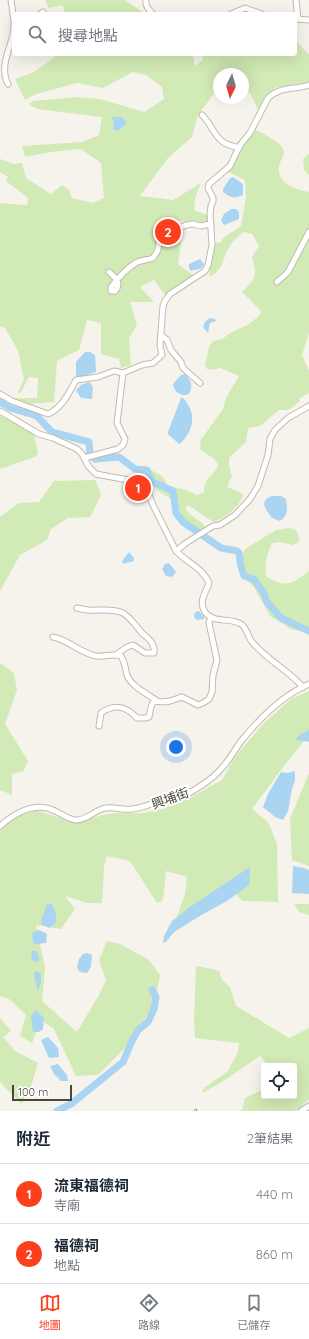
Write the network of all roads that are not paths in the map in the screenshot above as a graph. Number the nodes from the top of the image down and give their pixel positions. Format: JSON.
{"nodes":[{"id":1,"x":12,"y":0,"type":"edge"},
{"id":2,"x":146,"y":0,"type":"edge"},
{"id":3,"x":296,"y":0,"type":"edge"},
{"id":4,"x":13,"y":12,"type":"edge"},
{"id":5,"x":151,"y":12,"type":"edge"},
{"id":6,"x":235,"y":12,"type":"edge"},
{"id":7,"x":256,"y":12,"type":"edge"},
{"id":8,"x":297,"y":12,"type":"edge"},
{"id":9,"x":297,"y":19,"type":"edge"},
{"id":10,"x":309,"y":20,"type":"edge"},
{"id":11,"x":12,"y":40,"type":"edge"},
{"id":12,"x":8,"y":84,"type":"dead end"},
{"id":13,"x":309,"y":85,"type":"edge"},
{"id":14,"x":301,"y":88,"type":"junction"},
{"id":15,"x":309,"y":90,"type":"edge"},
{"id":16,"x":202,"y":115,"type":"dead end"},
{"id":17,"x":238,"y":148,"type":"junction"},
{"id":18,"x":211,"y":224,"type":"junction"},
{"id":19,"x":309,"y":232,"type":"edge"},
{"id":20,"x":109,"y":272,"type":"dead end"},
{"id":21,"x":277,"y":282,"type":"dead end"},
{"id":22,"x":161,"y":335,"type":"junction"},
{"id":23,"x":123,"y":373,"type":"junction"},
{"id":24,"x":200,"y":383,"type":"dead end"},
{"id":25,"x":0,"y":394,"type":"edge"},
{"id":26,"x":309,"y":406,"type":"edge"},
{"id":27,"x":0,"y":412,"type":"edge"},
{"id":28,"x":84,"y":458,"type":"junction"},
{"id":29,"x":176,"y":551,"type":"junction"},
{"id":30,"x":77,"y":608,"type":"dead end"},
{"id":31,"x":211,"y":618,"type":"junction"},
{"id":32,"x":53,"y":637,"type":"dead end"},
{"id":33,"x":117,"y":654,"type":"junction"},
{"id":34,"x":309,"y":684,"type":"edge"},
{"id":35,"x":303,"y":687,"type":"junction"},
{"id":36,"x":156,"y":700,"type":"junction"},
{"id":37,"x":99,"y":726,"type":"dead end"},
{"id":38,"x":0,"y":826,"type":"edge"},
{"id":39,"x":309,"y":1106,"type":"edge"},
{"id":40,"x":301,"y":1111,"type":"edge"}],
"edges":[{"from":1,"to":4,"type":"street"},
{"from":2,"to":5,"type":"street"},
{"from":3,"to":8,"type":"street"},
{"from":6,"to":7,"type":"street"},
{"from":9,"to":10,"type":"street"},
{"from":11,"to":12,"type":"street"},
{"from":13,"to":14,"type":"street"},
{"from":14,"to":15,"type":"street"},
{"from":14,"to":17,"type":"street"},
{"from":16,"to":17,"type":"street"},
{"from":17,"to":18,"type":"street"},
{"from":18,"to":20,"type":"street"},
{"from":18,"to":22,"type":"street"},
{"from":19,"to":21,"type":"street"},
{"from":22,"to":23,"type":"street"},
{"from":22,"to":24,"type":"street"},
{"from":23,"to":25,"type":"street"},
{"from":23,"to":28,"type":"street"},
{"from":26,"to":29,"type":"street"},
{"from":27,"to":28,"type":"street"},
{"from":28,"to":29,"type":"street"},
{"from":29,"to":31,"type":"street"},
{"from":30,"to":33,"type":"street"},
{"from":31,"to":35,"type":"street"},
{"from":31,"to":36,"type":"street"},
{"from":32,"to":33,"type":"street"},
{"from":33,"to":36,"type":"street"},
{"from":34,"to":35,"type":"street","name":"興埔街"},
{"from":35,"to":38,"type":"street","name":"興埔街"},
{"from":36,"to":37,"type":"street"},
{"from":39,"to":40,"type":"street"}]}
